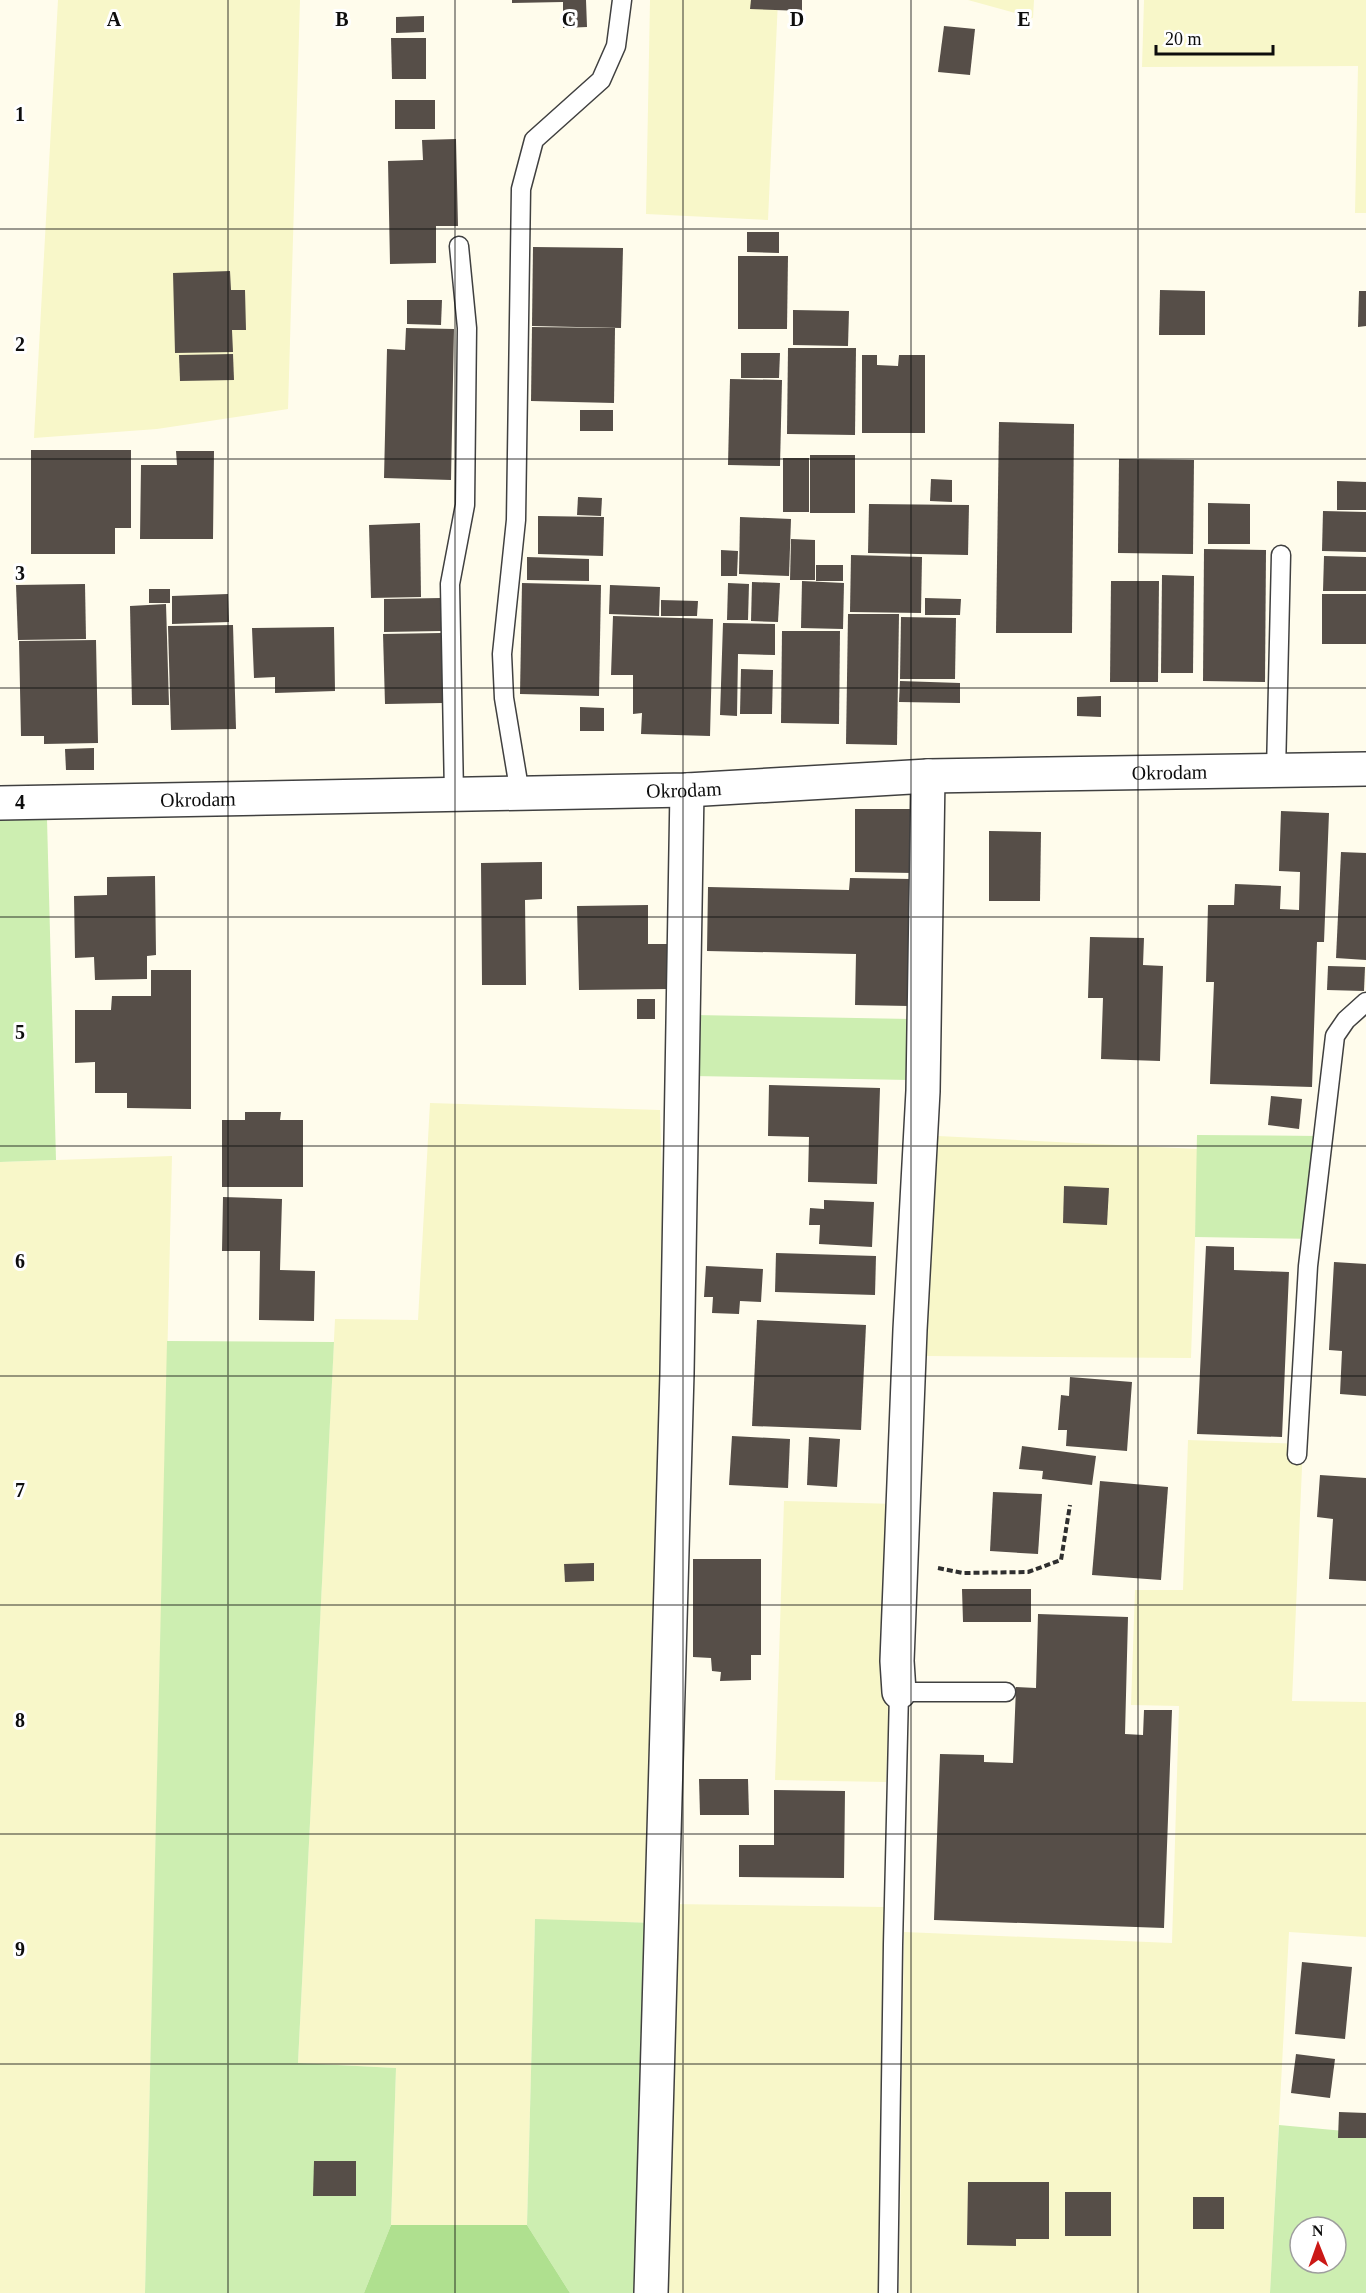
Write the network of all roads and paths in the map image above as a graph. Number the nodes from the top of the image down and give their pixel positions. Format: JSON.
{"nodes":[{"id":1,"x":622,"y":0,"type":"edge"},
{"id":2,"x":459,"y":246,"type":"dead end"},
{"id":3,"x":1281,"y":555,"type":"dead end"},
{"id":4,"x":1366,"y":769,"type":"edge"},
{"id":5,"x":1276,"y":772,"type":"junction"},
{"id":6,"x":928,"y":776,"type":"junction"},
{"id":7,"x":687,"y":790,"type":"junction"},
{"id":8,"x":520,"y":794,"type":"junction"},
{"id":9,"x":454,"y":795,"type":"junction"},
{"id":10,"x":0,"y":803,"type":"edge"},
{"id":11,"x":1366,"y":1002,"type":"edge"},
{"id":12,"x":1297,"y":1455,"type":"dead end"},
{"id":13,"x":1070,"y":1505,"type":"dead end"},
{"id":14,"x":904,"y":1541,"type":"junction"},
{"id":15,"x":899,"y":1692,"type":"junction"},
{"id":16,"x":1006,"y":1692,"type":"dead end"},
{"id":17,"x":651,"y":2293,"type":"edge"},
{"id":18,"x":888,"y":2293,"type":"edge"}],
"edges":[{"from":1,"to":8,"type":"lane"},
{"from":2,"to":9,"type":"lane"},
{"from":3,"to":5,"type":"lane"},
{"from":4,"to":5,"type":"street","name":"Okrodam"},
{"from":5,"to":6,"type":"street","name":"Okrodam"},
{"from":6,"to":7,"type":"street","name":"Okrodam"},
{"from":6,"to":14,"type":"street"},
{"from":7,"to":8,"type":"street","name":"Okrodam"},
{"from":7,"to":17,"type":"street"},
{"from":8,"to":9,"type":"street","name":"Okrodam"},
{"from":9,"to":10,"type":"street","name":"Okrodam"},
{"from":11,"to":12,"type":"lane"},
{"from":13,"to":14,"type":"path"},
{"from":14,"to":15,"type":"street"},
{"from":15,"to":16,"type":"lane"},
{"from":15,"to":18,"type":"lane"}]}
